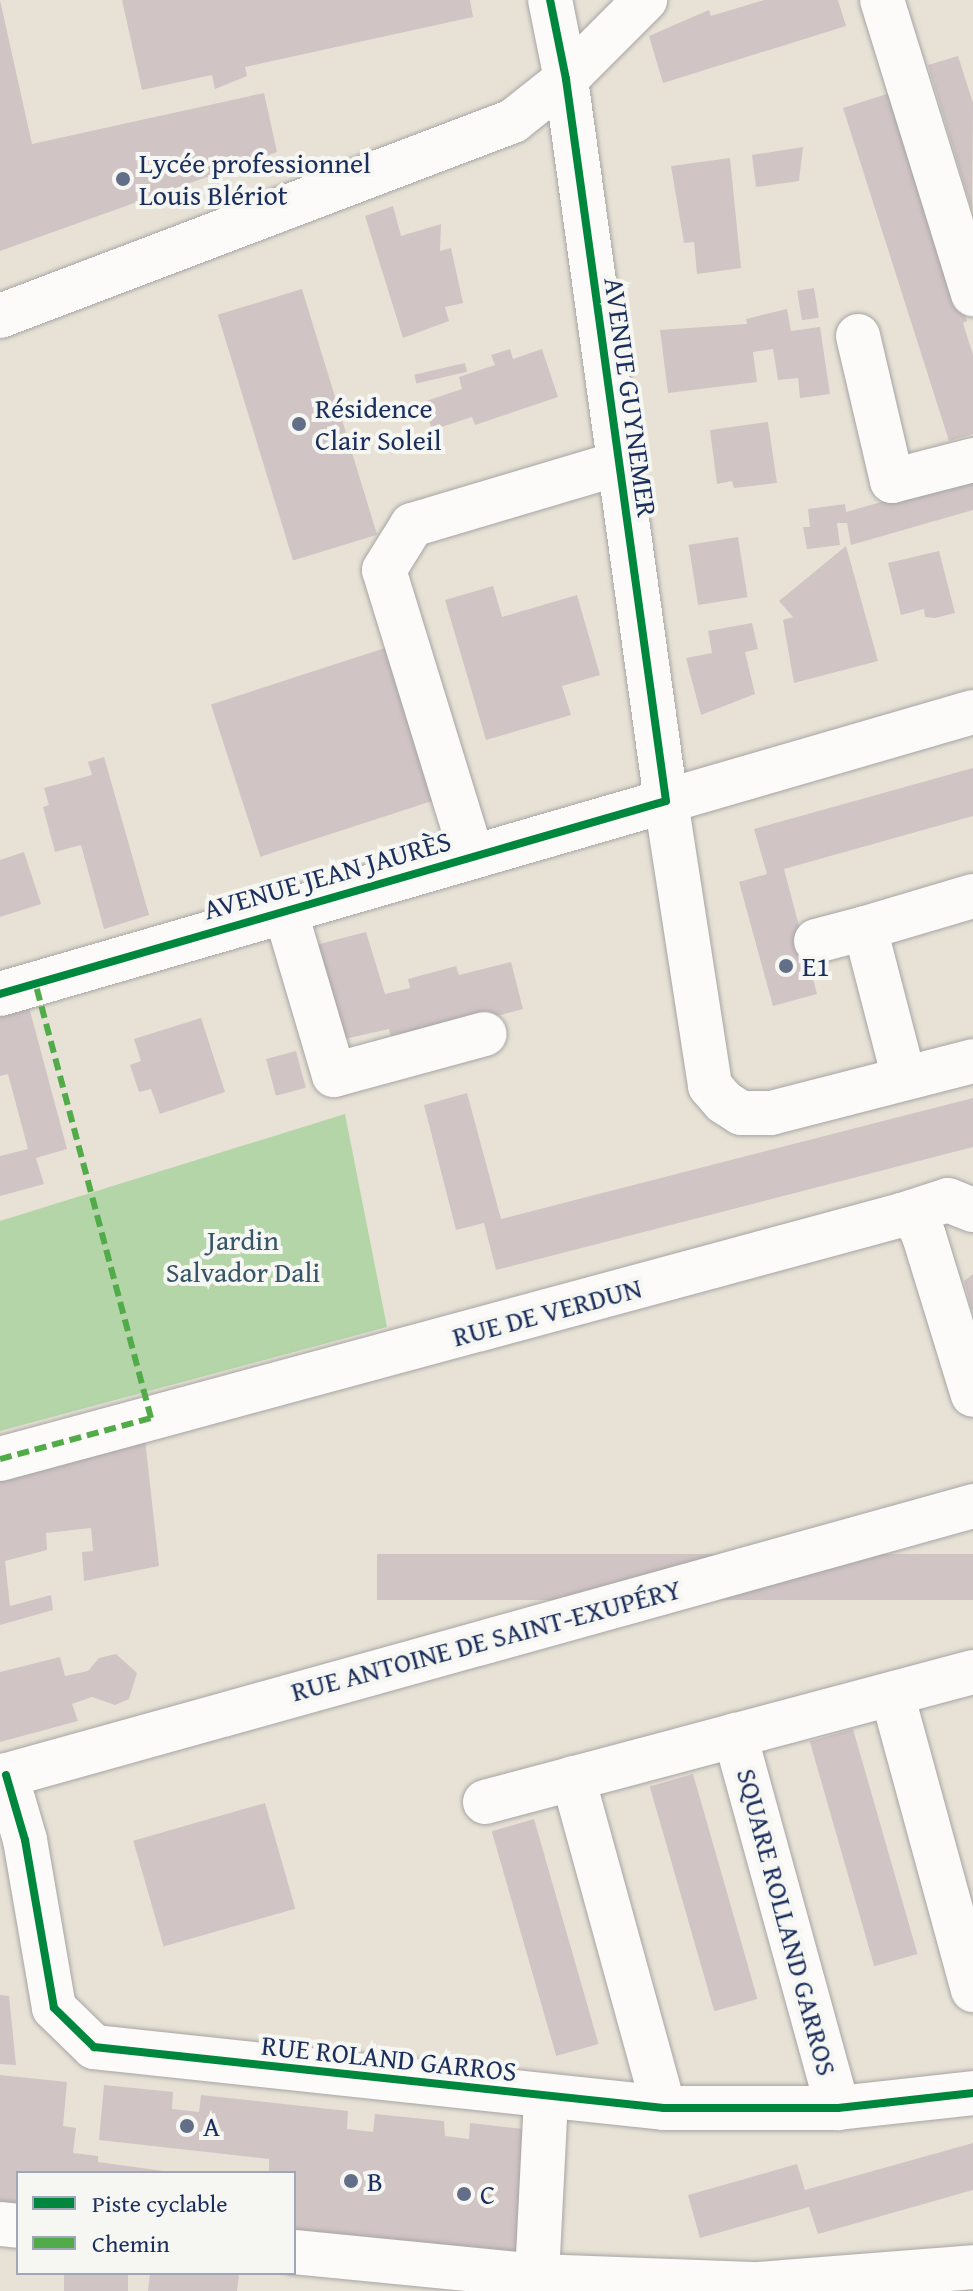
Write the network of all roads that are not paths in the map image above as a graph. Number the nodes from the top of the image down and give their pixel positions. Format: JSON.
{"nodes":[{"id":1,"x":550,"y":0,"type":"edge"},
{"id":2,"x":645,"y":0,"type":"edge"},
{"id":3,"x":882,"y":0,"type":"edge"},
{"id":4,"x":566,"y":79,"type":"junction"},
{"id":5,"x":973,"y":294,"type":"edge"},
{"id":6,"x":0,"y":316,"type":"edge"},
{"id":7,"x":858,"y":336,"type":"dead end"},
{"id":8,"x":973,"y":460,"type":"edge"},
{"id":9,"x":617,"y":464,"type":"junction"},
{"id":10,"x":973,"y":712,"type":"edge"},
{"id":11,"x":666,"y":801,"type":"junction"},
{"id":12,"x":472,"y":856,"type":"junction"},
{"id":13,"x":973,"y":896,"type":"edge"},
{"id":14,"x":285,"y":910,"type":"junction"},
{"id":15,"x":865,"y":928,"type":"junction"},
{"id":16,"x":816,"y":941,"type":"dead end"},
{"id":17,"x":0,"y":994,"type":"edge"},
{"id":18,"x":485,"y":1034,"type":"dead end"},
{"id":19,"x":973,"y":1061,"type":"edge"},
{"id":20,"x":904,"y":1078,"type":"junction"},
{"id":21,"x":973,"y":1210,"type":"edge"},
{"id":22,"x":902,"y":1215,"type":"junction"},
{"id":23,"x":973,"y":1395,"type":"edge"},
{"id":24,"x":0,"y":1459,"type":"edge"},
{"id":25,"x":973,"y":1506,"type":"edge"},
{"id":26,"x":973,"y":1672,"type":"edge"},
{"id":27,"x":892,"y":1694,"type":"junction"},
{"id":28,"x":735,"y":1735,"type":"junction"},
{"id":29,"x":3,"y":1776,"type":"edge"},
{"id":30,"x":573,"y":1778,"type":"junction"},
{"id":31,"x":485,"y":1802,"type":"dead end"},
{"id":32,"x":973,"y":1990,"type":"edge"},
{"id":33,"x":973,"y":2093,"type":"edge"},
{"id":34,"x":546,"y":2097,"type":"junction"},
{"id":35,"x":664,"y":2108,"type":"junction"},
{"id":36,"x":838,"y":2108,"type":"junction"},
{"id":37,"x":296,"y":2252,"type":"edge"},
{"id":38,"x":973,"y":2267,"type":"edge"},
{"id":39,"x":537,"y":2276,"type":"junction"}],
"edges":[{"from":1,"to":4,"type":"street","name":"AVENUE GUYNEMER"},
{"from":2,"to":4,"type":"street"},
{"from":3,"to":5,"type":"street"},
{"from":4,"to":6,"type":"street"},
{"from":4,"to":9,"type":"street","name":"AVENUE GUYNEMER"},
{"from":7,"to":8,"type":"street"},
{"from":9,"to":11,"type":"street","name":"AVENUE GUYNEMER"},
{"from":9,"to":12,"type":"street"},
{"from":10,"to":11,"type":"street","name":"AVENUE JEAN JAURÈS"},
{"from":11,"to":12,"type":"street","name":"AVENUE JEAN JAURÈS"},
{"from":11,"to":20,"type":"street","name":"AVENUE GUYNEMER"},
{"from":12,"to":14,"type":"street","name":"AVENUE JEAN JAURÈS"},
{"from":13,"to":15,"type":"street"},
{"from":14,"to":17,"type":"street","name":"AVENUE JEAN JAURÈS"},
{"from":14,"to":18,"type":"street"},
{"from":15,"to":16,"type":"street"},
{"from":15,"to":20,"type":"street"},
{"from":19,"to":20,"type":"street","name":"AVENUE GUYNEMER"},
{"from":21,"to":22,"type":"street","name":"RUE DE VERDUN"},
{"from":22,"to":23,"type":"street"},
{"from":22,"to":24,"type":"street","name":"RUE DE VERDUN"},
{"from":25,"to":29,"type":"street","name":"RUE ANTOINE DE SAINT-EXUPÉRY"},
{"from":26,"to":27,"type":"street","name":"SQUARE ROLLAND GARROS"},
{"from":27,"to":28,"type":"street","name":"SQUARE ROLLAND GARROS"},
{"from":27,"to":32,"type":"street"},
{"from":28,"to":30,"type":"street","name":"SQUARE ROLLAND GARROS"},
{"from":28,"to":36,"type":"street","name":"SQUARE ROLLAND GARROS"},
{"from":29,"to":34,"type":"street","name":"RUE ROLAND GARROS"},
{"from":30,"to":31,"type":"street","name":"SQUARE ROLLAND GARROS"},
{"from":30,"to":35,"type":"street"},
{"from":33,"to":36,"type":"street","name":"RUE ROLAND GARROS"},
{"from":34,"to":35,"type":"street","name":"RUE ROLAND GARROS"},
{"from":34,"to":39,"type":"street"},
{"from":35,"to":36,"type":"street","name":"RUE ROLAND GARROS"},
{"from":37,"to":39,"type":"street"},
{"from":38,"to":39,"type":"street"}]}
